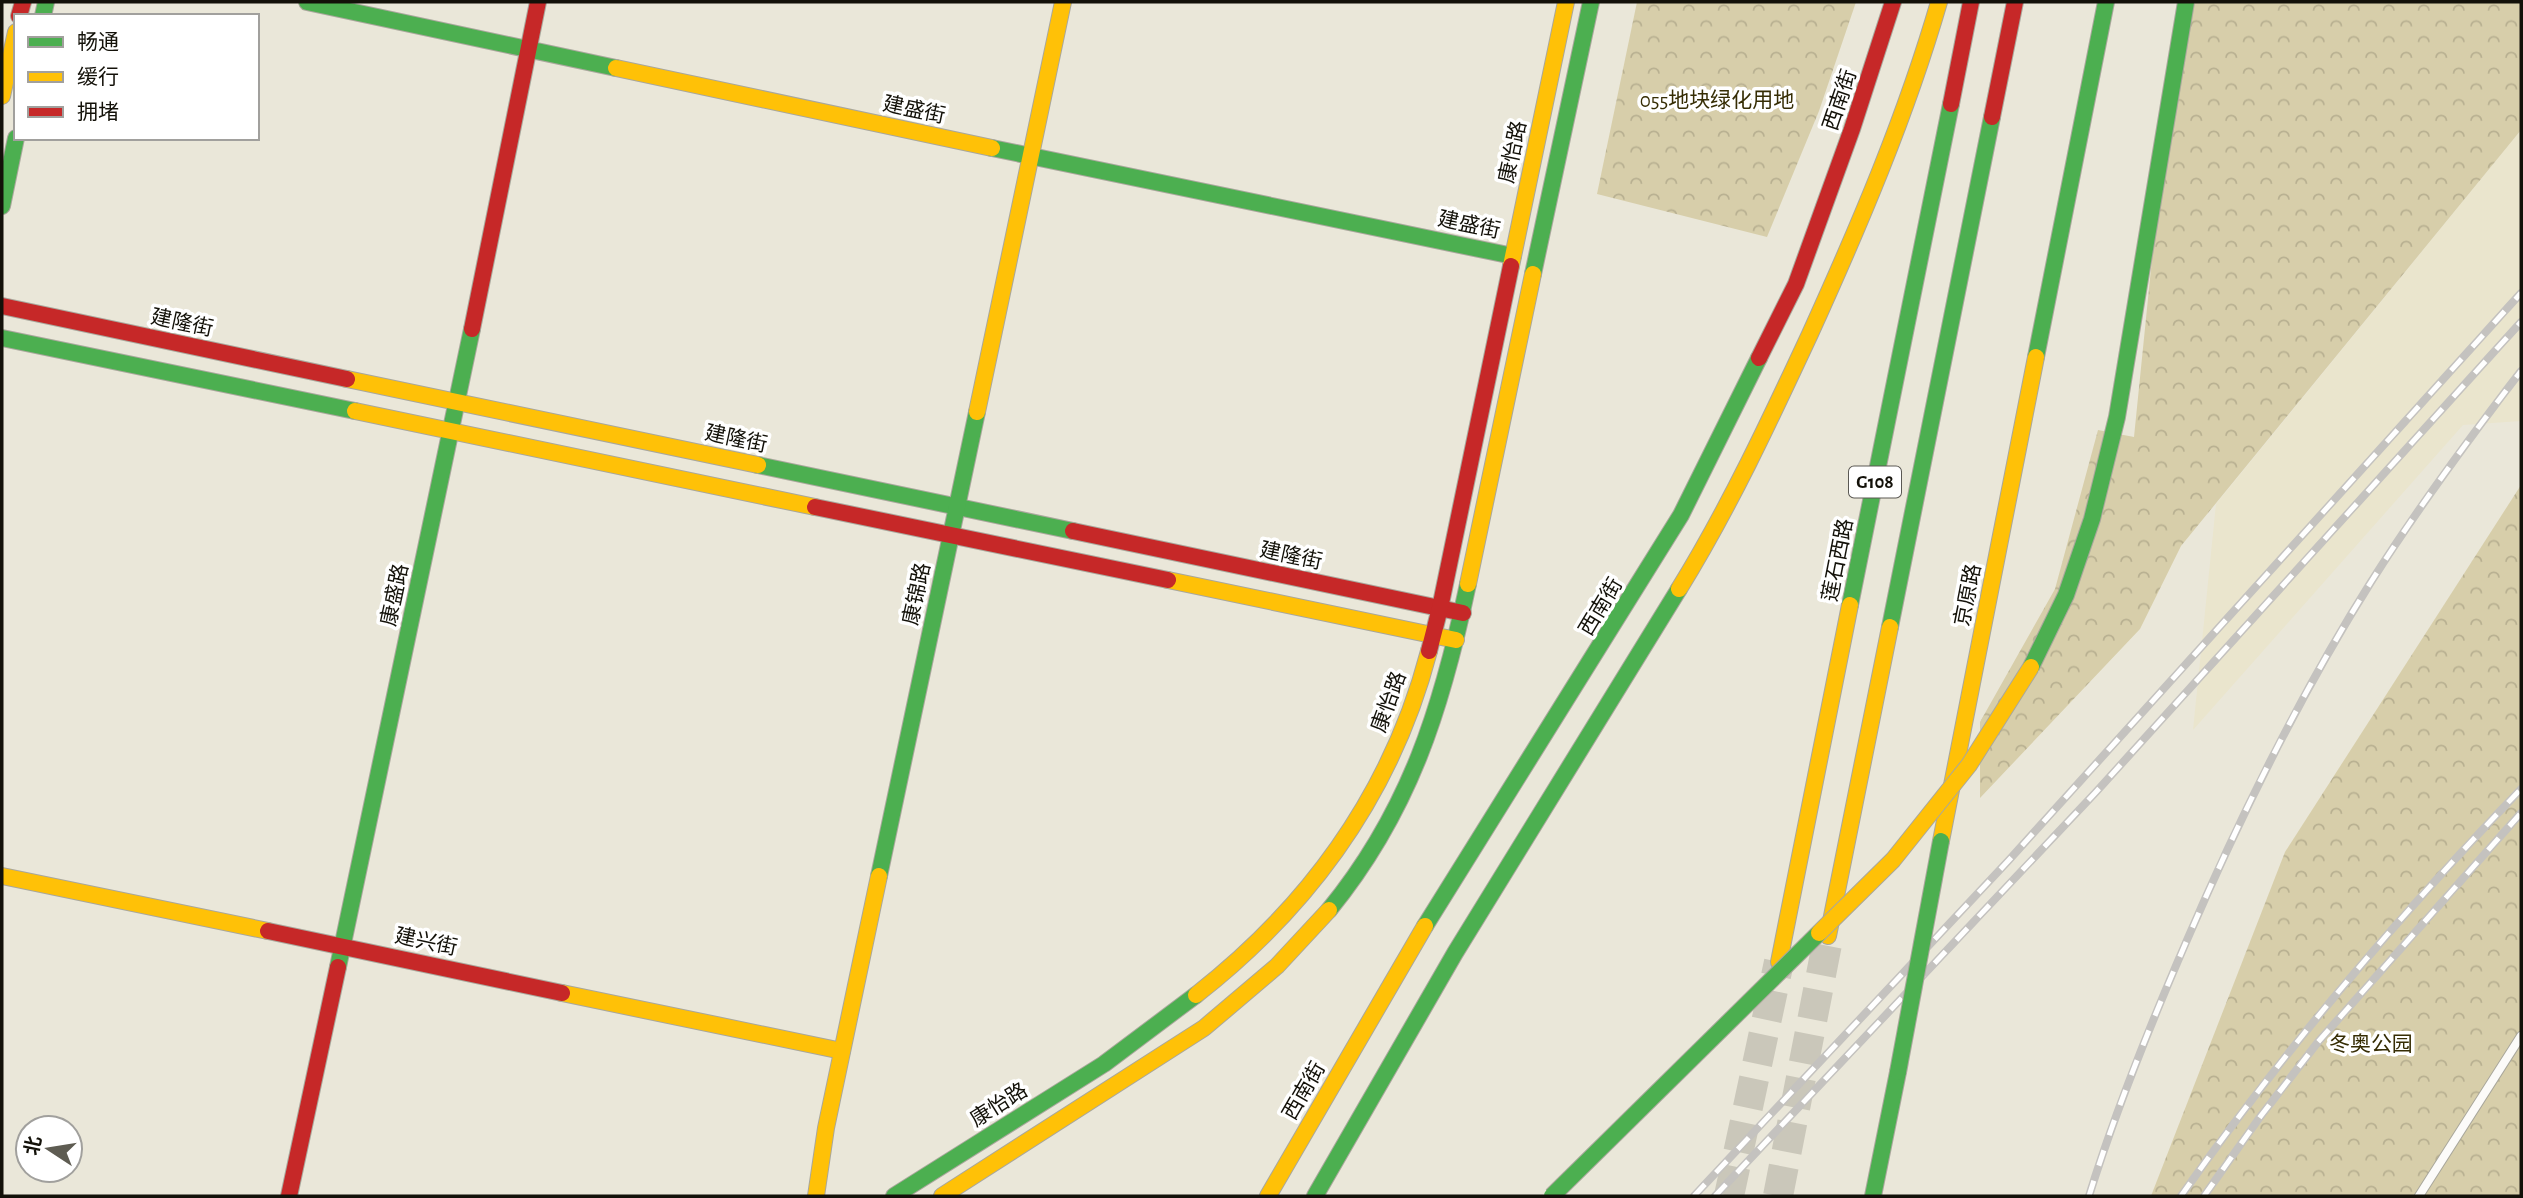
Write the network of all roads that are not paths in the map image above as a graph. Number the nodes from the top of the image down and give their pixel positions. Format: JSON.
{"nodes":[{"id":1,"x":307,"y":2,"type":"edge"},
{"id":2,"x":538,"y":2,"type":"edge"},
{"id":3,"x":1063,"y":2,"type":"edge"},
{"id":4,"x":1566,"y":2,"type":"edge"},
{"id":5,"x":1591,"y":2,"type":"edge"},
{"id":6,"x":1893,"y":2,"type":"edge"},
{"id":7,"x":1939,"y":2,"type":"edge"},
{"id":8,"x":1971,"y":2,"type":"edge"},
{"id":9,"x":2015,"y":2,"type":"edge"},
{"id":10,"x":2106,"y":2,"type":"edge"},
{"id":11,"x":2186,"y":2,"type":"edge"},
{"id":12,"x":14,"y":42,"type":"edge"},
{"id":13,"x":528,"y":50,"type":"junction"},
{"id":14,"x":2,"y":96,"type":"edge"},
{"id":15,"x":16,"y":140,"type":"edge"},
{"id":16,"x":1032,"y":157,"type":"junction"},
{"id":17,"x":2,"y":206,"type":"edge"},
{"id":18,"x":1513,"y":256,"type":"junction"},
{"id":19,"x":2,"y":306,"type":"edge"},
{"id":20,"x":2,"y":338,"type":"edge"},
{"id":21,"x":457,"y":402,"type":"junction"},
{"id":22,"x":451,"y":432,"type":"junction"},
{"id":23,"x":957,"y":507,"type":"junction"},
{"id":24,"x":951,"y":535,"type":"junction"},
{"id":25,"x":1440,"y":608,"type":"junction"},
{"id":26,"x":1462,"y":613,"type":"junction"},
{"id":27,"x":1433,"y":635,"type":"junction"},
{"id":28,"x":1456,"y":640,"type":"junction"},
{"id":29,"x":2,"y":876,"type":"edge"},
{"id":30,"x":1827,"y":944,"type":"tunnel mouth"},
{"id":31,"x":342,"y":946,"type":"junction"},
{"id":32,"x":1779,"y":962,"type":"tunnel mouth"},
{"id":33,"x":2521,"y":1037,"type":"edge"},
{"id":34,"x":842,"y":1051,"type":"junction"},
{"id":35,"x":289,"y":1196,"type":"edge"},
{"id":36,"x":816,"y":1196,"type":"edge"},
{"id":37,"x":894,"y":1196,"type":"edge"},
{"id":38,"x":942,"y":1196,"type":"edge"},
{"id":39,"x":1268,"y":1196,"type":"edge"},
{"id":40,"x":1315,"y":1196,"type":"edge"},
{"id":41,"x":1552,"y":1196,"type":"edge"},
{"id":42,"x":1873,"y":1196,"type":"edge"},
{"id":43,"x":2419,"y":1196,"type":"edge"}],
"edges":[{"from":1,"to":13,"type":"main road","name":"建盛街"},
{"from":2,"to":13,"type":"main road","name":"康盛路"},
{"from":3,"to":16,"type":"main road","name":"康锦路"},
{"from":4,"to":18,"type":"main road","name":"康怡路"},
{"from":5,"to":26,"type":"main road"},
{"from":6,"to":39,"type":"main road","name":"西南街"},
{"from":7,"to":40,"type":"main road"},
{"from":8,"to":32,"type":"main road","name":"莲石西路","number":"G108"},
{"from":9,"to":30,"type":"main road","number":"G108"},
{"from":10,"to":42,"type":"main road","name":"京原路","bridge":true},
{"from":11,"to":41,"type":"main road","bridge":true},
{"from":12,"to":14,"type":"main road"},
{"from":13,"to":16,"type":"main road","name":"建盛街"},
{"from":13,"to":21,"type":"main road","name":"康盛路"},
{"from":15,"to":17,"type":"main road"},
{"from":16,"to":18,"type":"main road","name":"建盛街"},
{"from":16,"to":23,"type":"main road","name":"康锦路"},
{"from":18,"to":25,"type":"main road","name":"康怡路"},
{"from":19,"to":21,"type":"main road","name":"建隆街"},
{"from":20,"to":22,"type":"main road"},
{"from":21,"to":22,"type":"main road","name":"康盛路"},
{"from":21,"to":23,"type":"main road","name":"建隆街"},
{"from":22,"to":24,"type":"main road"},
{"from":22,"to":31,"type":"main road","name":"康盛路"},
{"from":23,"to":24,"type":"main road","name":"康锦路"},
{"from":23,"to":25,"type":"main road","name":"建隆街"},
{"from":24,"to":27,"type":"main road"},
{"from":24,"to":34,"type":"main road","name":"康锦路"},
{"from":25,"to":26,"type":"main road","name":"建隆街"},
{"from":25,"to":27,"type":"main road","name":"康怡路"},
{"from":26,"to":28,"type":"main road"},
{"from":27,"to":28,"type":"main road"},
{"from":27,"to":37,"type":"main road","name":"康怡路"},
{"from":28,"to":38,"type":"main road"},
{"from":29,"to":31,"type":"main road","name":"建兴街"},
{"from":31,"to":34,"type":"main road","name":"建兴街"},
{"from":31,"to":35,"type":"main road","name":"康盛路"},
{"from":33,"to":43,"type":"lane"},
{"from":34,"to":36,"type":"main road","name":"康锦路"}]}
